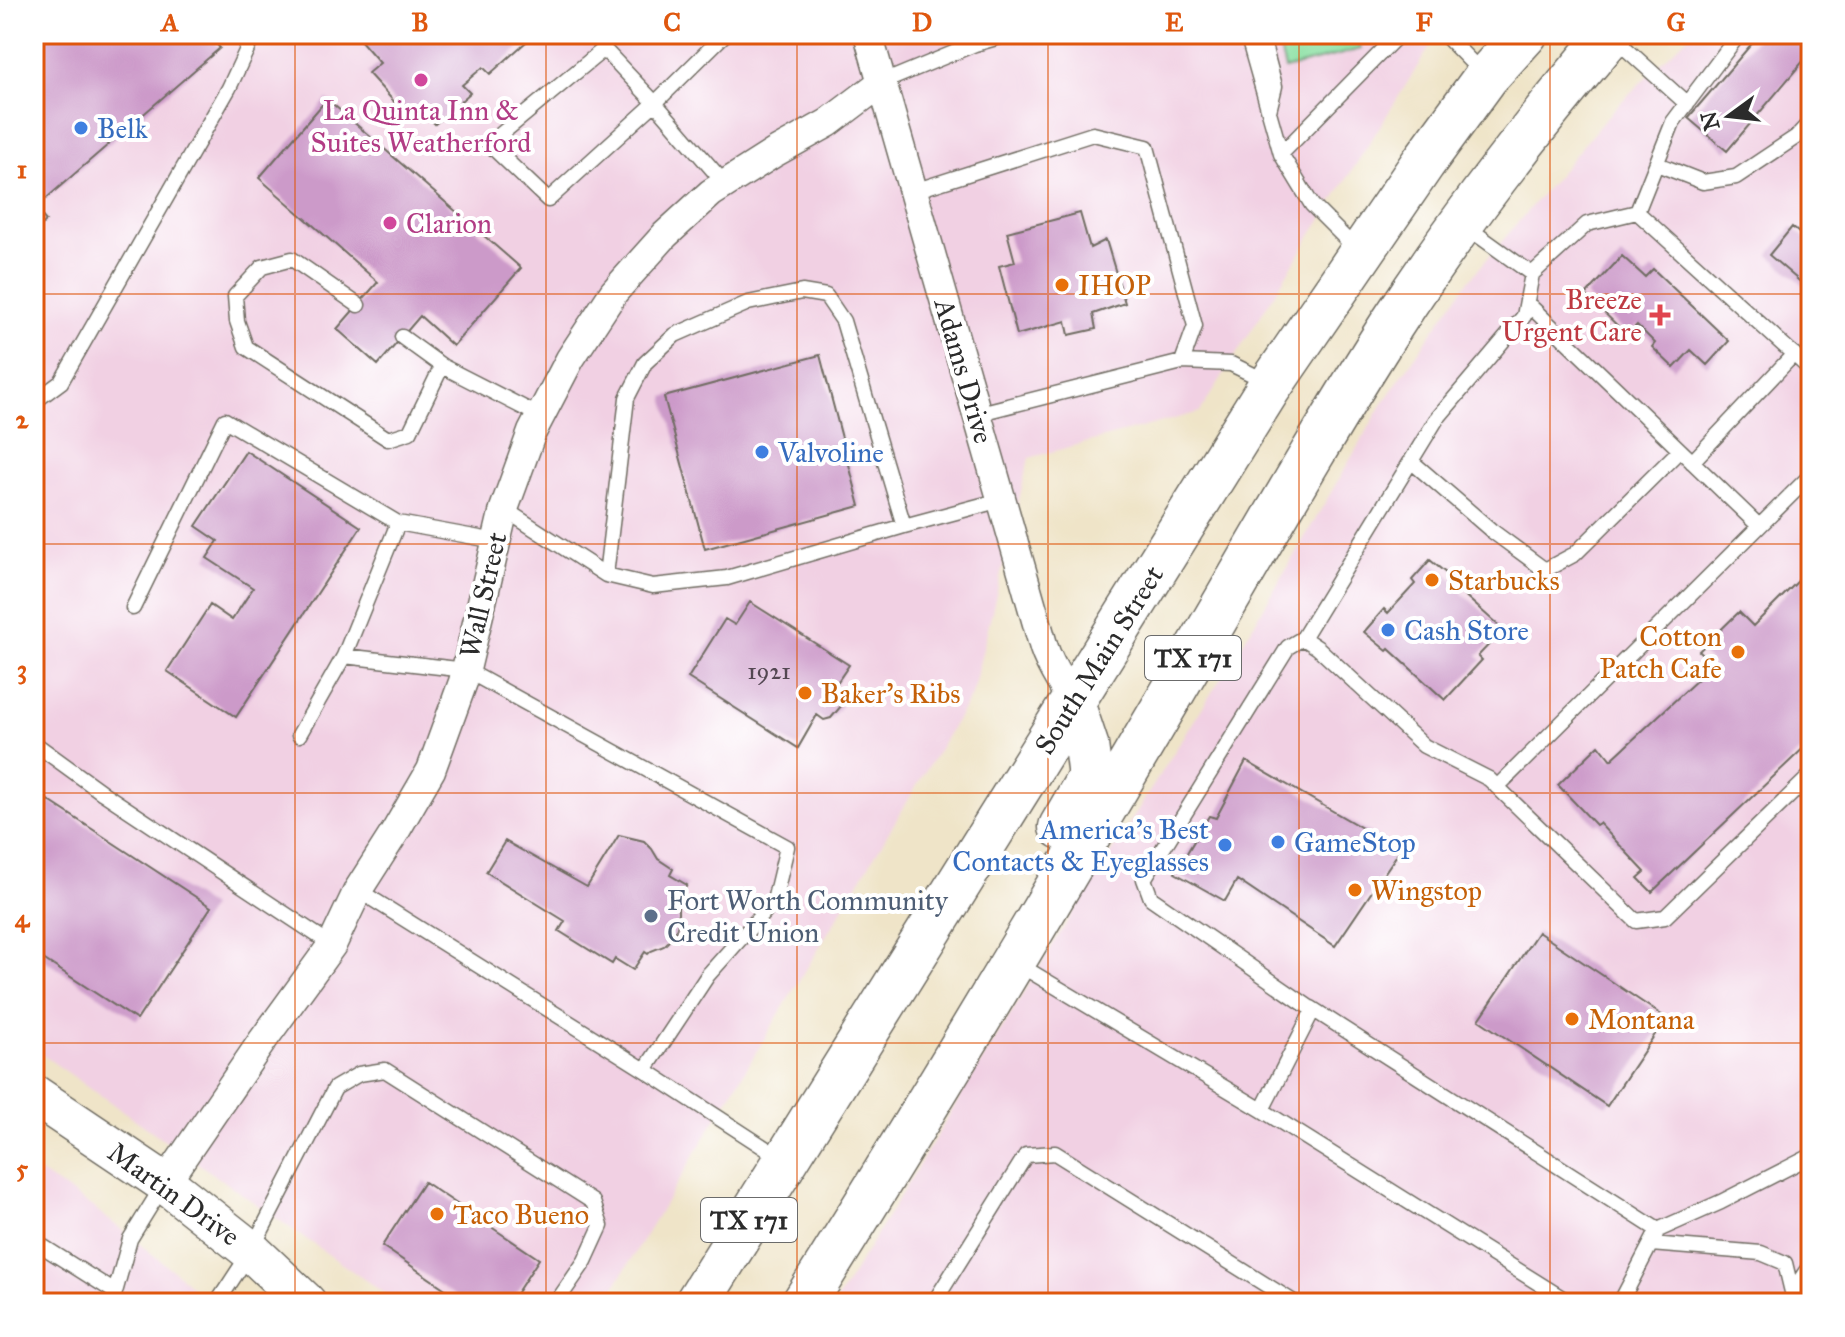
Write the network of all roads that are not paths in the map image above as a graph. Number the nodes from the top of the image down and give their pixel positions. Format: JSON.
{"nodes":[{"id":1,"x":254,"y":34,"type":"edge"},
{"id":2,"x":725,"y":34,"type":"edge"},
{"id":3,"x":868,"y":34,"type":"edge"},
{"id":4,"x":1010,"y":34,"type":"edge"},
{"id":5,"x":1247,"y":34,"type":"edge"},
{"id":6,"x":1261,"y":34,"type":"edge"},
{"id":7,"x":1399,"y":34,"type":"edge"},
{"id":8,"x":1444,"y":34,"type":"edge"},
{"id":9,"x":1525,"y":34,"type":"edge"},
{"id":10,"x":1611,"y":34,"type":"edge"},
{"id":11,"x":1739,"y":34,"type":"edge"},
{"id":12,"x":973,"y":39,"type":"edge"},
{"id":13,"x":1486,"y":77,"type":"junction"},
{"id":14,"x":881,"y":83,"type":"junction"},
{"id":15,"x":655,"y":103,"type":"junction"},
{"id":16,"x":1687,"y":104,"type":"junction"},
{"id":17,"x":1269,"y":113,"type":"junction"},
{"id":18,"x":1811,"y":121,"type":"edge"},
{"id":19,"x":1281,"y":154,"type":"junction"},
{"id":20,"x":1657,"y":164,"type":"junction"},
{"id":21,"x":725,"y":184,"type":"junction"},
{"id":22,"x":914,"y":191,"type":"junction"},
{"id":23,"x":1637,"y":212,"type":"junction"},
{"id":24,"x":1461,"y":223,"type":"junction"},
{"id":25,"x":1361,"y":254,"type":"junction"},
{"id":26,"x":1532,"y":274,"type":"junction"},
{"id":27,"x":1527,"y":303,"type":"junction"},
{"id":28,"x":358,"y":305,"type":"dead end"},
{"id":29,"x":402,"y":337,"type":"dead end"},
{"id":30,"x":1794,"y":354,"type":"junction"},
{"id":31,"x":1182,"y":362,"type":"junction"},
{"id":32,"x":442,"y":366,"type":"junction"},
{"id":33,"x":1811,"y":370,"type":"edge"},
{"id":34,"x":1271,"y":384,"type":"junction"},
{"id":35,"x":34,"y":402,"type":"edge"},
{"id":36,"x":976,"y":414,"type":"junction"},
{"id":37,"x":540,"y":416,"type":"junction"},
{"id":38,"x":1680,"y":450,"type":"junction"},
{"id":39,"x":1411,"y":461,"type":"junction"},
{"id":40,"x":1692,"y":462,"type":"junction"},
{"id":41,"x":1811,"y":475,"type":"edge"},
{"id":42,"x":1001,"y":500,"type":"junction"},
{"id":43,"x":504,"y":509,"type":"junction"},
{"id":44,"x":398,"y":523,"type":"junction"},
{"id":45,"x":904,"y":526,"type":"junction"},
{"id":46,"x":1759,"y":526,"type":"junction"},
{"id":47,"x":496,"y":541,"type":"junction"},
{"id":48,"x":606,"y":575,"type":"junction"},
{"id":49,"x":133,"y":608,"type":"dead end"},
{"id":50,"x":1303,"y":638,"type":"junction"},
{"id":51,"x":344,"y":656,"type":"junction"},
{"id":52,"x":466,"y":670,"type":"junction"},
{"id":53,"x":1072,"y":703,"type":"junction"},
{"id":54,"x":299,"y":735,"type":"dead end"},
{"id":55,"x":34,"y":743,"type":"edge"},
{"id":56,"x":1811,"y":775,"type":"edge"},
{"id":57,"x":1497,"y":787,"type":"junction"},
{"id":58,"x":358,"y":890,"type":"junction"},
{"id":59,"x":332,"y":945,"type":"junction"},
{"id":60,"x":1014,"y":962,"type":"junction"},
{"id":61,"x":1311,"y":1008,"type":"junction"},
{"id":62,"x":645,"y":1070,"type":"junction"},
{"id":63,"x":34,"y":1095,"type":"edge"},
{"id":64,"x":1262,"y":1110,"type":"junction"},
{"id":65,"x":1811,"y":1156,"type":"edge"},
{"id":66,"x":786,"y":1162,"type":"junction"},
{"id":67,"x":165,"y":1183,"type":"junction"},
{"id":68,"x":866,"y":1205,"type":"junction"},
{"id":69,"x":1658,"y":1230,"type":"junction"},
{"id":70,"x":34,"y":1241,"type":"edge"},
{"id":71,"x":1651,"y":1244,"type":"junction"},
{"id":72,"x":251,"y":1251,"type":"junction"},
{"id":73,"x":1811,"y":1264,"type":"edge"},
{"id":74,"x":1792,"y":1292,"type":"junction"},
{"id":75,"x":114,"y":1298,"type":"edge"},
{"id":76,"x":217,"y":1303,"type":"edge"},
{"id":77,"x":306,"y":1303,"type":"edge"},
{"id":78,"x":556,"y":1303,"type":"edge"},
{"id":79,"x":697,"y":1303,"type":"edge"},
{"id":80,"x":804,"y":1303,"type":"edge"},
{"id":81,"x":950,"y":1303,"type":"edge"},
{"id":82,"x":1295,"y":1303,"type":"edge"},
{"id":83,"x":1570,"y":1303,"type":"edge"},
{"id":84,"x":1620,"y":1303,"type":"edge"},
{"id":85,"x":1809,"y":1303,"type":"edge"}],
"edges":[{"from":1,"to":35,"type":"lane"},
{"from":2,"to":15,"type":"lane"},
{"from":3,"to":14,"type":"street","name":"Adams Drive"},
{"from":4,"to":12,"type":"lane"},
{"from":5,"to":17,"type":"lane"},
{"from":6,"to":17,"type":"lane"},
{"from":7,"to":19,"type":"lane"},
{"from":8,"to":13,"type":"lane"},
{"from":9,"to":13,"type":"main road","name":"South Main Street","number":"TX 171"},
{"from":10,"to":16,"type":"lane"},
{"from":10,"to":24,"type":"main road","number":"TX 171"},
{"from":11,"to":16,"type":"lane"},
{"from":12,"to":14,"type":"lane"},
{"from":13,"to":25,"type":"main road","name":"South Main Street","number":"TX 171"},
{"from":14,"to":21,"type":"street","name":"Wall Street"},
{"from":14,"to":22,"type":"street","name":"Adams Drive"},
{"from":15,"to":15,"type":"lane"},
{"from":15,"to":21,"type":"lane"},
{"from":16,"to":20,"type":"lane"},
{"from":17,"to":19,"type":"lane"},
{"from":18,"to":20,"type":"lane"},
{"from":19,"to":25,"type":"lane"},
{"from":20,"to":23,"type":"lane"},
{"from":21,"to":37,"type":"street","name":"Wall Street"},
{"from":22,"to":31,"type":"lane"},
{"from":22,"to":36,"type":"street","name":"Adams Drive"},
{"from":23,"to":26,"type":"lane"},
{"from":23,"to":30,"type":"lane"},
{"from":24,"to":26,"type":"lane"},
{"from":24,"to":60,"type":"main road","number":"TX 171"},
{"from":25,"to":34,"type":"main road","name":"South Main Street","number":"TX 171"},
{"from":26,"to":27,"type":"lane"},
{"from":27,"to":38,"type":"lane"},
{"from":27,"to":39,"type":"lane"},
{"from":28,"to":32,"type":"lane"},
{"from":29,"to":32,"type":"lane"},
{"from":30,"to":33,"type":"lane"},
{"from":30,"to":40,"type":"lane"},
{"from":31,"to":34,"type":"lane"},
{"from":31,"to":36,"type":"lane"},
{"from":32,"to":37,"type":"lane"},
{"from":34,"to":53,"type":"main road","name":"South Main Street","number":"TX 171"},
{"from":36,"to":42,"type":"street","name":"Adams Drive"},
{"from":37,"to":43,"type":"street","name":"Wall Street"},
{"from":38,"to":39,"type":"lane"},
{"from":38,"to":40,"type":"lane"},
{"from":39,"to":50,"type":"lane"},
{"from":40,"to":46,"type":"lane"},
{"from":41,"to":46,"type":"lane"},
{"from":42,"to":45,"type":"lane"},
{"from":42,"to":53,"type":"street","name":"Adams Drive"},
{"from":43,"to":47,"type":"street","name":"Wall Street"},
{"from":43,"to":48,"type":"lane"},
{"from":44,"to":47,"type":"lane"},
{"from":44,"to":49,"type":"lane"},
{"from":44,"to":51,"type":"lane"},
{"from":45,"to":48,"type":"lane"},
{"from":45,"to":48,"type":"lane"},
{"from":46,"to":57,"type":"lane"},
{"from":47,"to":52,"type":"street","name":"Wall Street"},
{"from":50,"to":57,"type":"lane"},
{"from":50,"to":61,"type":"lane"},
{"from":51,"to":52,"type":"lane"},
{"from":51,"to":54,"type":"lane"},
{"from":52,"to":58,"type":"street","name":"Wall Street"},
{"from":52,"to":62,"type":"lane"},
{"from":53,"to":66,"type":"main road","name":"South Main Street","number":"TX 171"},
{"from":53,"to":68,"type":"main road"},
{"from":55,"to":59,"type":"lane"},
{"from":56,"to":57,"type":"lane"},
{"from":58,"to":59,"type":"street","name":"Wall Street"},
{"from":58,"to":62,"type":"lane"},
{"from":59,"to":67,"type":"street","name":"Wall Street"},
{"from":60,"to":64,"type":"lane"},
{"from":60,"to":68,"type":"main road","number":"TX 171"},
{"from":61,"to":64,"type":"lane"},
{"from":61,"to":69,"type":"lane"},
{"from":62,"to":66,"type":"lane"},
{"from":63,"to":67,"type":"street","name":"Martin Drive"},
{"from":64,"to":83,"type":"lane"},
{"from":65,"to":69,"type":"lane"},
{"from":66,"to":79,"type":"main road","name":"South Main Street","number":"TX 171"},
{"from":67,"to":72,"type":"street","name":"Martin Drive"},
{"from":67,"to":75,"type":"lane"},
{"from":68,"to":80,"type":"main road","number":"TX 171"},
{"from":69,"to":71,"type":"lane"},
{"from":70,"to":75,"type":"lane"},
{"from":71,"to":74,"type":"lane"},
{"from":71,"to":84,"type":"lane"},
{"from":72,"to":76,"type":"lane"},
{"from":72,"to":77,"type":"street","name":"Martin Drive"},
{"from":72,"to":78,"type":"lane"},
{"from":73,"to":74,"type":"lane"},
{"from":74,"to":85,"type":"lane"},
{"from":81,"to":82,"type":"lane"}]}
